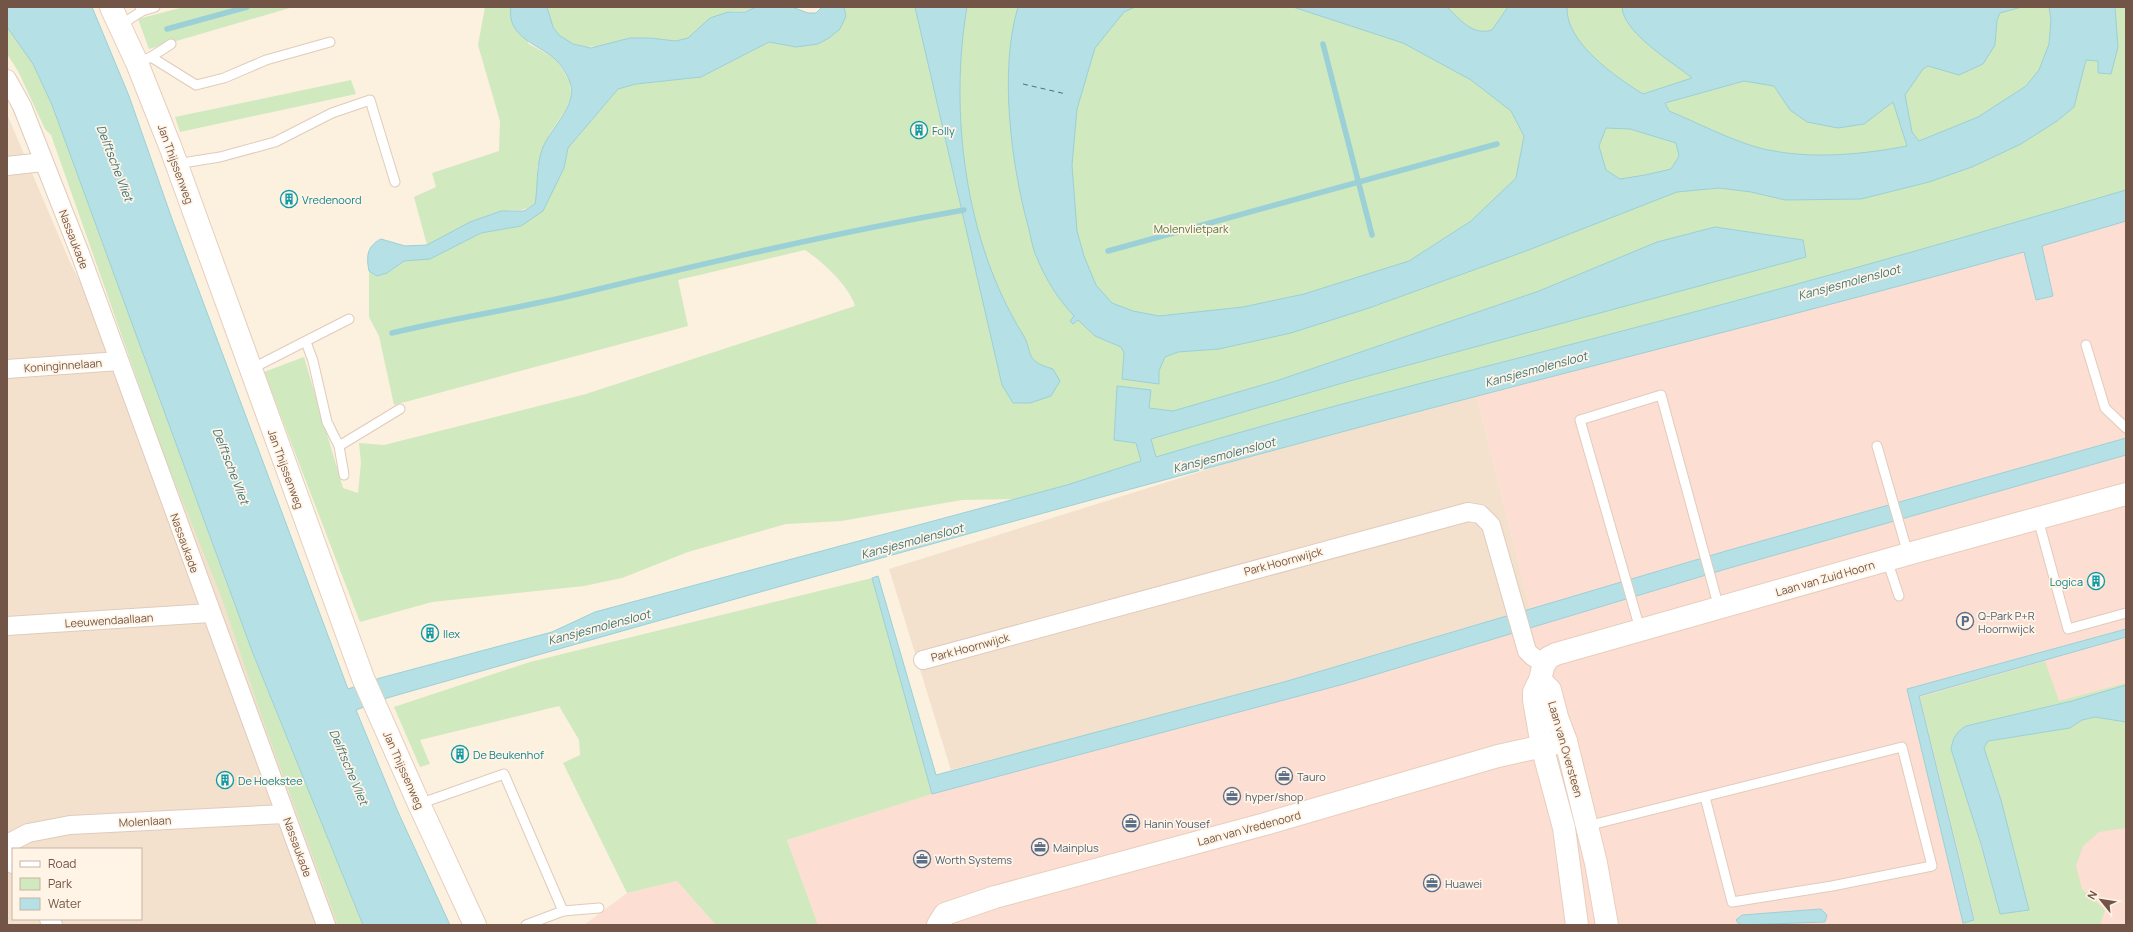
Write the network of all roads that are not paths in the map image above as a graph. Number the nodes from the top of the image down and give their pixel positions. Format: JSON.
{"nodes":[{"id":1,"x":155,"y":7,"type":"edge"},
{"id":2,"x":141,"y":9,"type":"edge"},
{"id":3,"x":115,"y":16,"type":"edge"},
{"id":4,"x":330,"y":42,"type":"dead end"},
{"id":5,"x":171,"y":44,"type":"dead end"},
{"id":6,"x":144,"y":60,"type":"junction"},
{"id":7,"x":7,"y":79,"type":"edge"},
{"id":8,"x":43,"y":162,"type":"junction"},
{"id":9,"x":176,"y":164,"type":"junction"},
{"id":10,"x":7,"y":166,"type":"edge"},
{"id":11,"x":395,"y":182,"type":"dead end"},
{"id":12,"x":349,"y":319,"type":"dead end"},
{"id":13,"x":306,"y":342,"type":"junction"},
{"id":14,"x":2086,"y":345,"type":"dead end"},
{"id":15,"x":119,"y":361,"type":"junction"},
{"id":16,"x":250,"y":369,"type":"junction"},
{"id":17,"x":7,"y":370,"type":"edge"},
{"id":18,"x":400,"y":409,"type":"dead end"},
{"id":19,"x":2126,"y":428,"type":"edge"},
{"id":20,"x":339,"y":446,"type":"junction"},
{"id":21,"x":1877,"y":446,"type":"dead end"},
{"id":22,"x":344,"y":475,"type":"dead end"},
{"id":23,"x":2126,"y":494,"type":"edge"},
{"id":24,"x":2038,"y":518,"type":"junction"},
{"id":25,"x":1908,"y":554,"type":"junction"},
{"id":26,"x":1887,"y":560,"type":"junction"},
{"id":27,"x":1899,"y":596,"type":"dead end"},
{"id":28,"x":1719,"y":608,"type":"junction"},
{"id":29,"x":210,"y":613,"type":"junction"},
{"id":30,"x":2126,"y":613,"type":"edge"},
{"id":31,"x":1637,"y":619,"type":"junction"},
{"id":32,"x":7,"y":626,"type":"edge"},
{"id":33,"x":923,"y":660,"type":"dead end"},
{"id":34,"x":1542,"y":672,"type":"junction"},
{"id":35,"x":1566,"y":741,"type":"junction"},
{"id":36,"x":1542,"y":746,"type":"junction"},
{"id":37,"x":1705,"y":797,"type":"junction"},
{"id":38,"x":418,"y":804,"type":"junction"},
{"id":39,"x":285,"y":814,"type":"junction"},
{"id":40,"x":1587,"y":826,"type":"junction"},
{"id":41,"x":7,"y":844,"type":"edge"},
{"id":42,"x":7,"y":851,"type":"edge"},
{"id":43,"x":12,"y":862,"type":"edge"},
{"id":44,"x":599,"y":908,"type":"dead end"},
{"id":45,"x":563,"y":912,"type":"junction"},
{"id":46,"x":326,"y":925,"type":"edge"},
{"id":47,"x":475,"y":925,"type":"edge"},
{"id":48,"x":526,"y":925,"type":"edge"},
{"id":49,"x":938,"y":925,"type":"edge"},
{"id":50,"x":1577,"y":925,"type":"edge"},
{"id":51,"x":1607,"y":925,"type":"edge"}],
"edges":[{"from":1,"to":2,"type":"lane"},
{"from":2,"to":3,"type":"lane"},
{"from":3,"to":6,"type":"street","name":"Jan Thijssenweg"},
{"from":4,"to":6,"type":"lane"},
{"from":5,"to":6,"type":"lane"},
{"from":6,"to":9,"type":"street","name":"Jan Thijssenweg"},
{"from":7,"to":8,"type":"street","name":"Nassaukade"},
{"from":8,"to":10,"type":"street"},
{"from":8,"to":15,"type":"street","name":"Nassaukade"},
{"from":9,"to":11,"type":"lane"},
{"from":9,"to":16,"type":"street","name":"Jan Thijssenweg"},
{"from":12,"to":13,"type":"lane"},
{"from":13,"to":16,"type":"lane"},
{"from":13,"to":20,"type":"lane"},
{"from":14,"to":19,"type":"lane"},
{"from":15,"to":17,"type":"street","name":"Koninginnelaan"},
{"from":15,"to":29,"type":"street","name":"Nassaukade"},
{"from":16,"to":38,"type":"street","name":"Jan Thijssenweg"},
{"from":18,"to":20,"type":"lane"},
{"from":20,"to":22,"type":"lane"},
{"from":21,"to":25,"type":"lane"},
{"from":23,"to":24,"type":"street","name":"Laan van Zuid Hoorn"},
{"from":24,"to":25,"type":"street","name":"Laan van Zuid Hoorn"},
{"from":24,"to":30,"type":"lane"},
{"from":25,"to":26,"type":"street","name":"Laan van Zuid Hoorn"},
{"from":26,"to":27,"type":"lane"},
{"from":26,"to":28,"type":"street","name":"Laan van Zuid Hoorn"},
{"from":28,"to":31,"type":"street","name":"Laan van Zuid Hoorn"},
{"from":28,"to":31,"type":"lane"},
{"from":29,"to":32,"type":"street","name":"Leeuwendaallaan"},
{"from":29,"to":39,"type":"street","name":"Nassaukade"},
{"from":31,"to":34,"type":"street","name":"Laan van Zuid Hoorn"},
{"from":33,"to":34,"type":"street","name":"Park Hoornwijck"},
{"from":34,"to":35,"type":"street","name":"Laan van Oversteen"},
{"from":34,"to":36,"type":"street","name":"Laan van Oversteen"},
{"from":35,"to":36,"type":"street","name":"Laan van Vredenoord"},
{"from":35,"to":40,"type":"street","name":"Laan van Oversteen"},
{"from":36,"to":49,"type":"street","name":"Laan van Vredenoord"},
{"from":36,"to":50,"type":"street","name":"Laan van Oversteen"},
{"from":37,"to":37,"type":"lane"},
{"from":37,"to":40,"type":"lane"},
{"from":38,"to":45,"type":"lane"},
{"from":38,"to":47,"type":"street","name":"Jan Thijssenweg"},
{"from":39,"to":41,"type":"street","name":"Molenlaan"},
{"from":39,"to":46,"type":"street","name":"Nassaukade"},
{"from":40,"to":51,"type":"street","name":"Laan van Oversteen"},
{"from":42,"to":43,"type":"street"},
{"from":44,"to":45,"type":"lane"},
{"from":45,"to":48,"type":"lane"}]}
